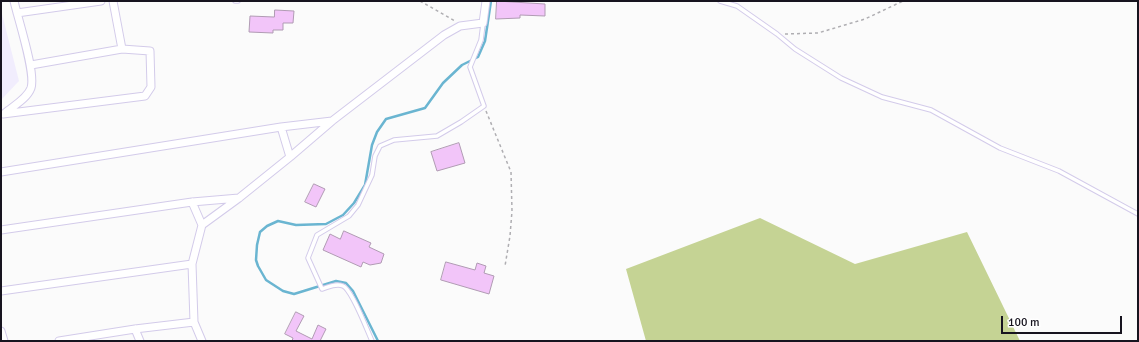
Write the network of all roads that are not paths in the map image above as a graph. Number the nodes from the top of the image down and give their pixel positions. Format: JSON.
{"nodes":[{"id":1,"x":14,"y":1,"type":"edge"},
{"id":2,"x":101,"y":1,"type":"edge"},
{"id":3,"x":113,"y":1,"type":"edge"},
{"id":4,"x":235,"y":1,"type":"edge"},
{"id":5,"x":238,"y":1,"type":"edge"},
{"id":6,"x":486,"y":1,"type":"edge"},
{"id":7,"x":720,"y":1,"type":"edge"},
{"id":8,"x":17,"y":13,"type":"junction"},
{"id":9,"x":483,"y":23,"type":"junction"},
{"id":10,"x":122,"y":49,"type":"junction"},
{"id":11,"x":30,"y":65,"type":"junction"},
{"id":12,"x":2,"y":114,"type":"edge"},
{"id":13,"x":332,"y":121,"type":"junction"},
{"id":14,"x":281,"y":127,"type":"junction"},
{"id":15,"x":290,"y":157,"type":"junction"},
{"id":16,"x":1,"y":172,"type":"edge"},
{"id":17,"x":239,"y":198,"type":"junction"},
{"id":18,"x":192,"y":202,"type":"junction"},
{"id":19,"x":1138,"y":214,"type":"edge"},
{"id":20,"x":202,"y":225,"type":"junction"},
{"id":21,"x":1,"y":230,"type":"edge"},
{"id":22,"x":192,"y":264,"type":"junction"},
{"id":23,"x":1,"y":292,"type":"edge"},
{"id":24,"x":194,"y":322,"type":"junction"},
{"id":25,"x":135,"y":329,"type":"junction"},
{"id":26,"x":1,"y":331,"type":"edge"},
{"id":27,"x":4,"y":341,"type":"edge"},
{"id":28,"x":59,"y":341,"type":"edge"},
{"id":29,"x":140,"y":341,"type":"edge"},
{"id":30,"x":202,"y":341,"type":"edge"},
{"id":31,"x":372,"y":341,"type":"edge"}],
"edges":[{"from":1,"to":8,"type":"street"},
{"from":2,"to":8,"type":"street"},
{"from":3,"to":10,"type":"street"},
{"from":4,"to":5,"type":"lane"},
{"from":6,"to":9,"type":"street"},
{"from":7,"to":19,"type":"lane"},
{"from":8,"to":11,"type":"street"},
{"from":9,"to":13,"type":"street"},
{"from":9,"to":31,"type":"lane"},
{"from":10,"to":11,"type":"street"},
{"from":10,"to":12,"type":"street"},
{"from":11,"to":12,"type":"street"},
{"from":13,"to":14,"type":"street"},
{"from":13,"to":15,"type":"street"},
{"from":14,"to":15,"type":"street"},
{"from":14,"to":16,"type":"street"},
{"from":15,"to":17,"type":"street"},
{"from":17,"to":18,"type":"street"},
{"from":17,"to":20,"type":"street"},
{"from":18,"to":20,"type":"street"},
{"from":18,"to":21,"type":"street"},
{"from":20,"to":22,"type":"street"},
{"from":22,"to":23,"type":"street"},
{"from":22,"to":24,"type":"street"},
{"from":24,"to":25,"type":"street"},
{"from":24,"to":30,"type":"street"},
{"from":25,"to":28,"type":"street"},
{"from":25,"to":29,"type":"street"},
{"from":26,"to":27,"type":"street"}]}
